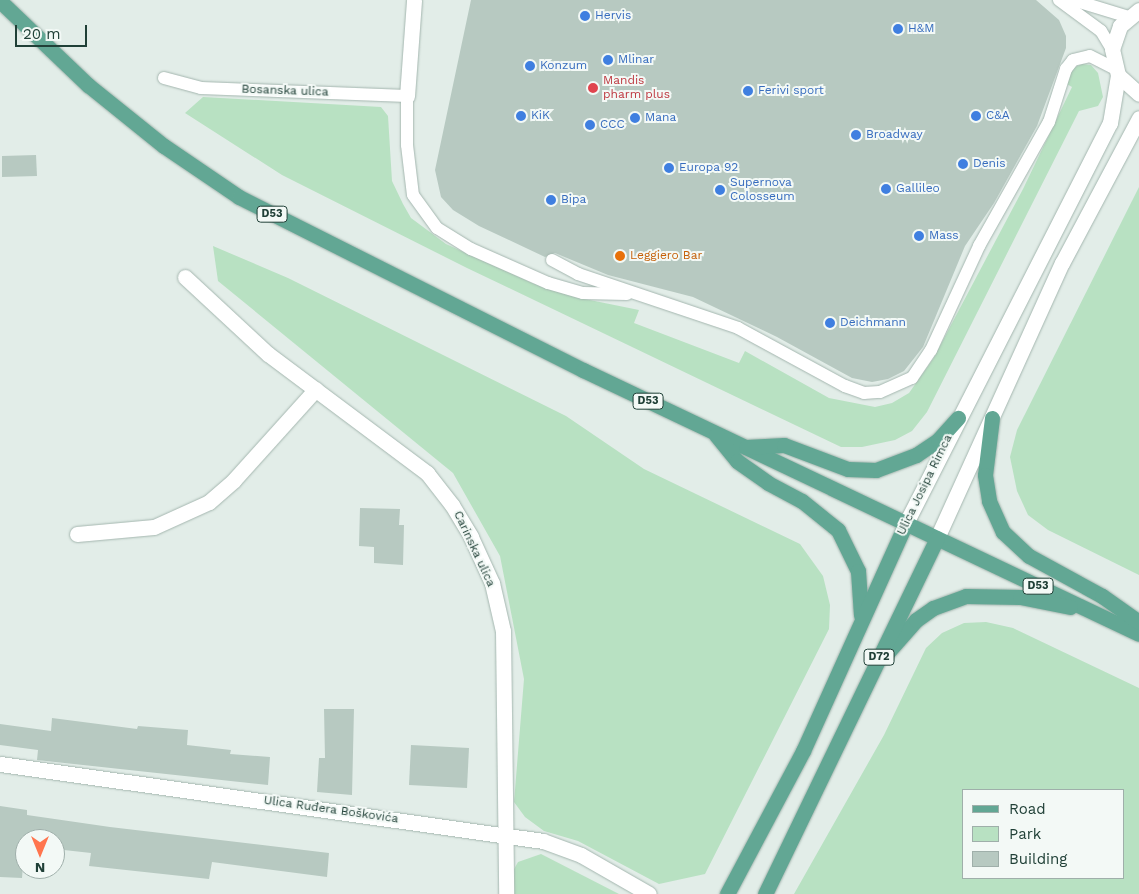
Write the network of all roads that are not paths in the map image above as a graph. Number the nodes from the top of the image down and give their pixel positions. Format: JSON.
{"nodes":[{"id":1,"x":414,"y":0,"type":"edge"},
{"id":2,"x":1059,"y":0,"type":"edge"},
{"id":3,"x":1073,"y":0,"type":"edge"},
{"id":4,"x":0,"y":1,"type":"edge"},
{"id":5,"x":1134,"y":14,"type":"edge"},
{"id":6,"x":1112,"y":49,"type":"junction"},
{"id":7,"x":1116,"y":72,"type":"junction"},
{"id":8,"x":164,"y":78,"type":"dead end"},
{"id":9,"x":1139,"y":94,"type":"edge"},
{"id":10,"x":407,"y":96,"type":"junction"},
{"id":11,"x":1139,"y":118,"type":"edge"},
{"id":12,"x":552,"y":260,"type":"dead end"},
{"id":13,"x":185,"y":277,"type":"dead end"},
{"id":14,"x":644,"y":294,"type":"junction"},
{"id":15,"x":316,"y":389,"type":"junction"},
{"id":16,"x":958,"y":418,"type":"junction"},
{"id":17,"x":992,"y":418,"type":"junction"},
{"id":18,"x":713,"y":432,"type":"junction"},
{"id":19,"x":746,"y":447,"type":"junction"},
{"id":20,"x":906,"y":524,"type":"junction"},
{"id":21,"x":76,"y":534,"type":"dead end"},
{"id":22,"x":937,"y":538,"type":"junction"},
{"id":23,"x":1093,"y":612,"type":"junction"},
{"id":24,"x":861,"y":620,"type":"junction"},
{"id":25,"x":1139,"y":622,"type":"edge"},
{"id":26,"x":1139,"y":634,"type":"edge"},
{"id":27,"x":872,"y":671,"type":"junction"},
{"id":28,"x":0,"y":764,"type":"edge"},
{"id":29,"x":504,"y":833,"type":"junction"},
{"id":30,"x":506,"y":894,"type":"edge"},
{"id":31,"x":649,"y":894,"type":"edge"},
{"id":32,"x":726,"y":894,"type":"edge"},
{"id":33,"x":765,"y":894,"type":"edge"}],
"edges":[{"from":1,"to":10,"type":"street"},
{"from":2,"to":6,"type":"lane"},
{"from":3,"to":5,"type":"lane"},
{"from":4,"to":18,"type":"main road","number":"D53"},
{"from":5,"to":6,"type":"street"},
{"from":6,"to":7,"type":"street","name":"Ulica Josipa Rimca"},
{"from":7,"to":9,"type":"street"},
{"from":7,"to":14,"type":"lane"},
{"from":7,"to":16,"type":"street","name":"Ulica Josipa Rimca"},
{"from":8,"to":10,"type":"lane","name":"Bosanska ulica"},
{"from":10,"to":14,"type":"lane"},
{"from":11,"to":17,"type":"street"},
{"from":12,"to":14,"type":"lane"},
{"from":13,"to":15,"type":"street","name":"Carinska ulica"},
{"from":15,"to":21,"type":"street"},
{"from":15,"to":29,"type":"street","name":"Carinska ulica"},
{"from":16,"to":19,"type":"main road"},
{"from":16,"to":20,"type":"street","name":"Ulica Josipa Rimca"},
{"from":17,"to":22,"type":"street"},
{"from":17,"to":25,"type":"main road"},
{"from":18,"to":19,"type":"main road","number":"D53"},
{"from":18,"to":24,"type":"main road"},
{"from":19,"to":20,"type":"main road","number":"D53"},
{"from":20,"to":22,"type":"main road","number":"D53"},
{"from":20,"to":24,"type":"main road","name":"Ulica Josipa Rimca","number":"D72"},
{"from":22,"to":23,"type":"main road","number":"D53"},
{"from":22,"to":27,"type":"main road","number":"D72"},
{"from":23,"to":26,"type":"main road","number":"D53"},
{"from":23,"to":27,"type":"main road"},
{"from":24,"to":32,"type":"main road","name":"Ulica Josipa Rimca","number":"D72"},
{"from":27,"to":33,"type":"main road","number":"D72"},
{"from":28,"to":29,"type":"street","name":"Ulica Ruđera Boškovića"},
{"from":29,"to":30,"type":"street","name":"Carinska ulica"},
{"from":29,"to":31,"type":"street","name":"Ulica Ruđera Boškovića"}]}
